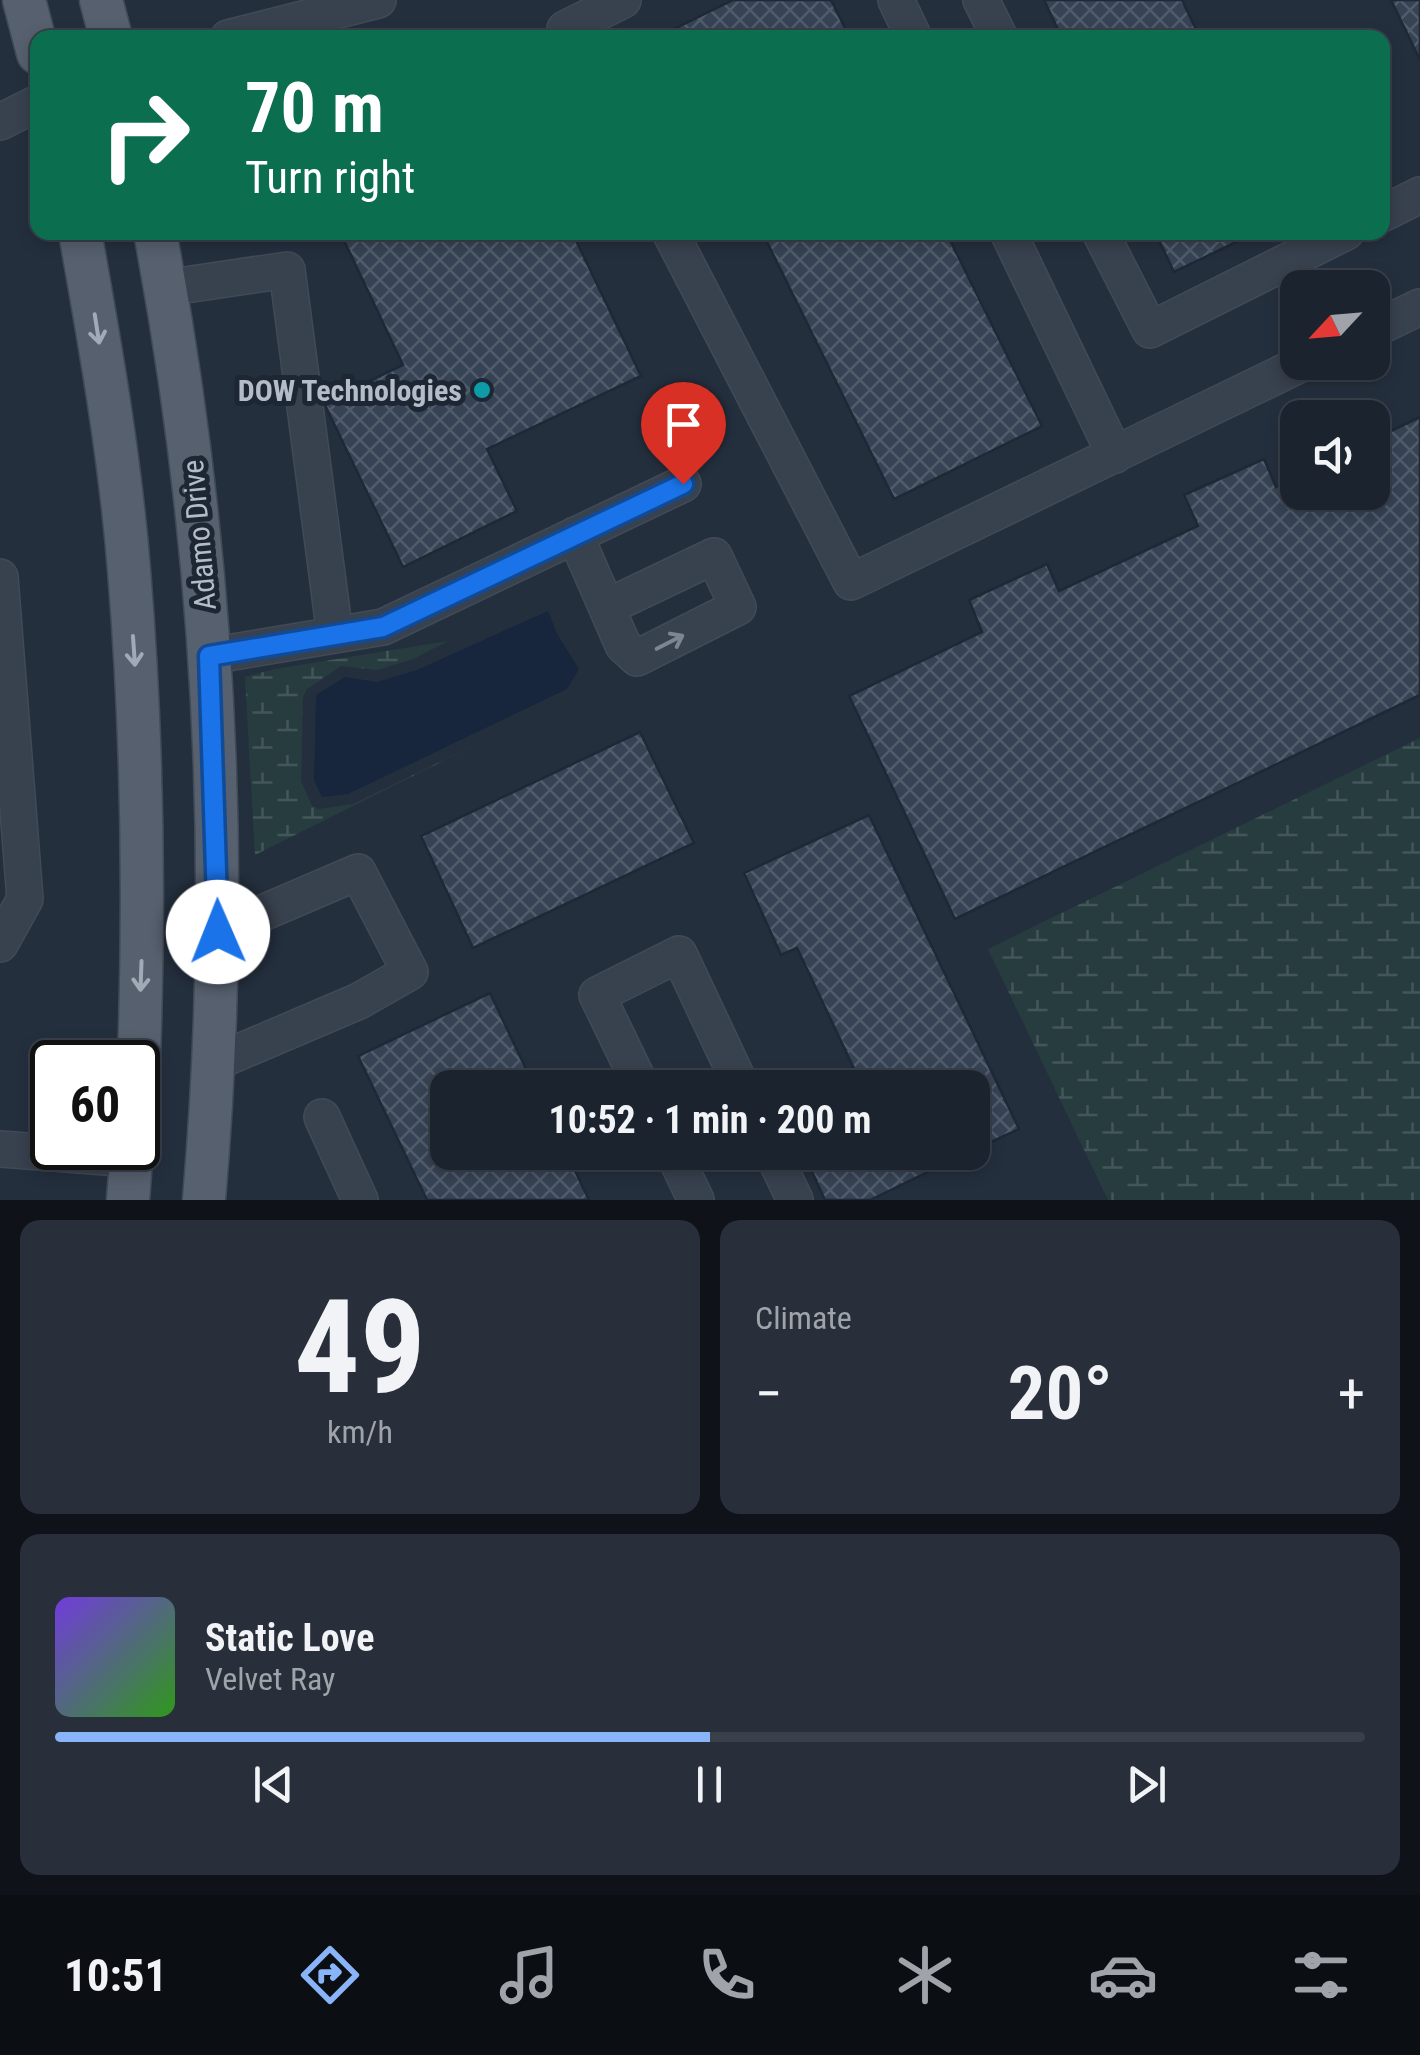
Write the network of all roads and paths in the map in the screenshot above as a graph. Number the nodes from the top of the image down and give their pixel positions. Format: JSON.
{"nodes":[{"id":1,"x":24,"y":0,"type":"edge"},
{"id":2,"x":101,"y":0,"type":"edge"},
{"id":3,"x":378,"y":0,"type":"edge"},
{"id":4,"x":624,"y":0,"type":"edge"},
{"id":5,"x":896,"y":0,"type":"edge"},
{"id":6,"x":981,"y":0,"type":"edge"},
{"id":7,"x":562,"y":22,"type":"edge"},
{"id":8,"x":32,"y":30,"type":"edge"},
{"id":9,"x":109,"y":30,"type":"edge"},
{"id":10,"x":260,"y":30,"type":"edge"},
{"id":11,"x":910,"y":30,"type":"edge"},
{"id":12,"x":996,"y":30,"type":"edge"},
{"id":13,"x":30,"y":107,"type":"edge"},
{"id":14,"x":0,"y":122,"type":"edge"},
{"id":15,"x":1420,"y":196,"type":"edge"},
{"id":16,"x":1390,"y":210,"type":"edge"},
{"id":17,"x":81,"y":240,"type":"edge"},
{"id":18,"x":156,"y":240,"type":"edge"},
{"id":19,"x":674,"y":240,"type":"edge"},
{"id":20,"x":1012,"y":240,"type":"edge"},
{"id":21,"x":1104,"y":240,"type":"edge"},
{"id":22,"x":1330,"y":240,"type":"edge"},
{"id":23,"x":165,"y":288,"type":"junction"},
{"id":24,"x":1420,"y":307,"type":"edge"},
{"id":25,"x":1390,"y":321,"type":"edge"},
{"id":26,"x":1280,"y":374,"type":"edge"},
{"id":27,"x":1115,"y":454,"type":"junction"},
{"id":28,"x":683,"y":484,"type":"dead end"},
{"id":29,"x":575,"y":535,"type":"junction"},
{"id":30,"x":0,"y":577,"type":"edge"},
{"id":31,"x":606,"y":606,"type":"dead end"},
{"id":32,"x":335,"y":635,"type":"junction"},
{"id":33,"x":209,"y":656,"type":"junction"},
{"id":34,"x":6,"y":727,"type":"edge"},
{"id":35,"x":218,"y":932,"type":"junction"},
{"id":36,"x":0,"y":944,"type":"edge"},
{"id":37,"x":139,"y":1040,"type":"edge"},
{"id":38,"x":216,"y":1062,"type":"junction"},
{"id":39,"x":633,"y":1070,"type":"edge"},
{"id":40,"x":733,"y":1070,"type":"edge"},
{"id":41,"x":322,"y":1117,"type":"dead end"},
{"id":42,"x":0,"y":1149,"type":"edge"},
{"id":43,"x":30,"y":1154,"type":"edge"},
{"id":44,"x":682,"y":1170,"type":"edge"},
{"id":45,"x":781,"y":1170,"type":"edge"},
{"id":46,"x":204,"y":1200,"type":"edge"},
{"id":47,"x":360,"y":1200,"type":"edge"},
{"id":48,"x":696,"y":1200,"type":"edge"},
{"id":49,"x":795,"y":1200,"type":"edge"}],
"edges":[{"from":1,"to":8,"type":"main road"},
{"from":2,"to":9,"type":"main road"},
{"from":3,"to":10,"type":"street"},
{"from":4,"to":7,"type":"street"},
{"from":5,"to":11,"type":"street"},
{"from":6,"to":12,"type":"street"},
{"from":13,"to":14,"type":"street"},
{"from":15,"to":16,"type":"street"},
{"from":17,"to":37,"type":"main road","one_way":true},
{"from":18,"to":23,"type":"main road","name":"Adamo Drive"},
{"from":19,"to":27,"type":"street"},
{"from":20,"to":27,"type":"street"},
{"from":21,"to":22,"type":"street"},
{"from":23,"to":32,"type":"street"},
{"from":23,"to":33,"type":"main road","name":"Adamo Drive"},
{"from":24,"to":25,"type":"street"},
{"from":26,"to":27,"type":"street"},
{"from":28,"to":29,"type":"street"},
{"from":29,"to":31,"type":"street"},
{"from":29,"to":32,"type":"street"},
{"from":30,"to":34,"type":"street"},
{"from":32,"to":33,"type":"street"},
{"from":33,"to":35,"type":"main road","name":"Adamo Drive"},
{"from":34,"to":36,"type":"street"},
{"from":35,"to":38,"type":"main road","name":"Adamo Drive"},
{"from":35,"to":38,"type":"street"},
{"from":38,"to":46,"type":"main road","name":"Adamo Drive"},
{"from":39,"to":40,"type":"street"},
{"from":41,"to":47,"type":"street"},
{"from":42,"to":43,"type":"street"},
{"from":44,"to":48,"type":"street"},
{"from":45,"to":49,"type":"street"}]}
